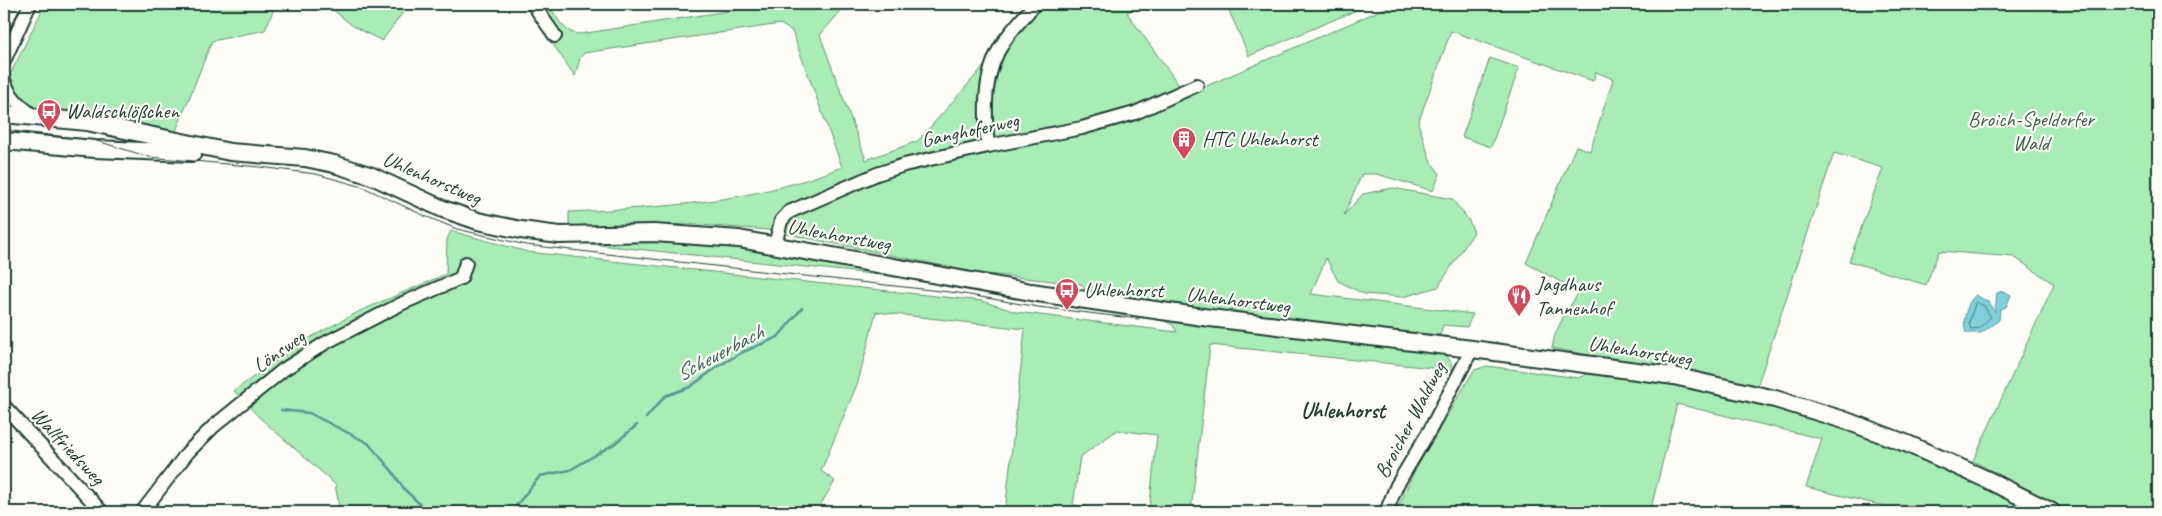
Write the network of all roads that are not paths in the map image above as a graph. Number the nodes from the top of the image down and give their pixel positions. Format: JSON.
{"nodes":[{"id":1,"x":15,"y":4,"type":"edge"},
{"id":2,"x":30,"y":4,"type":"edge"},
{"id":3,"x":533,"y":4,"type":"edge"},
{"id":4,"x":1035,"y":4,"type":"edge"},
{"id":5,"x":4,"y":25,"type":"edge"},
{"id":6,"x":555,"y":36,"type":"dead end"},
{"id":7,"x":4,"y":60,"type":"edge"},
{"id":8,"x":4,"y":80,"type":"edge"},
{"id":9,"x":1197,"y":85,"type":"dead end"},
{"id":10,"x":6,"y":115,"type":"edge"},
{"id":11,"x":34,"y":116,"type":"junction"},
{"id":12,"x":4,"y":142,"type":"edge"},
{"id":13,"x":988,"y":146,"type":"junction"},
{"id":14,"x":230,"y":152,"type":"junction"},
{"id":15,"x":774,"y":245,"type":"junction"},
{"id":16,"x":466,"y":263,"type":"dead end"},
{"id":17,"x":1472,"y":348,"type":"junction"},
{"id":18,"x":4,"y":406,"type":"edge"},
{"id":19,"x":102,"y":512,"type":"edge"},
{"id":20,"x":142,"y":512,"type":"edge"},
{"id":21,"x":1386,"y":512,"type":"edge"},
{"id":22,"x":2052,"y":512,"type":"edge"}],
"edges":[{"from":1,"to":5,"type":"street"},
{"from":2,"to":7,"type":"street"},
{"from":3,"to":6,"type":"street"},
{"from":4,"to":13,"type":"street"},
{"from":8,"to":11,"type":"street"},
{"from":9,"to":13,"type":"street","name":"Ganghoferweg"},
{"from":10,"to":11,"type":"main road","name":"Uhlenhorstweg"},
{"from":11,"to":14,"type":"main road","name":"Uhlenhorstweg"},
{"from":12,"to":14,"type":"main road","name":"Uhlenhorstweg"},
{"from":13,"to":15,"type":"street","name":"Ganghoferweg"},
{"from":14,"to":15,"type":"main road","name":"Uhlenhorstweg"},
{"from":15,"to":17,"type":"main road","name":"Uhlenhorstweg"},
{"from":16,"to":20,"type":"street","name":"Lönsweg"},
{"from":17,"to":21,"type":"street","name":"Broicher Waldweg"},
{"from":17,"to":22,"type":"main road","name":"Uhlenhorstweg"},
{"from":18,"to":19,"type":"street","name":"Wallfriedsweg"}]}
